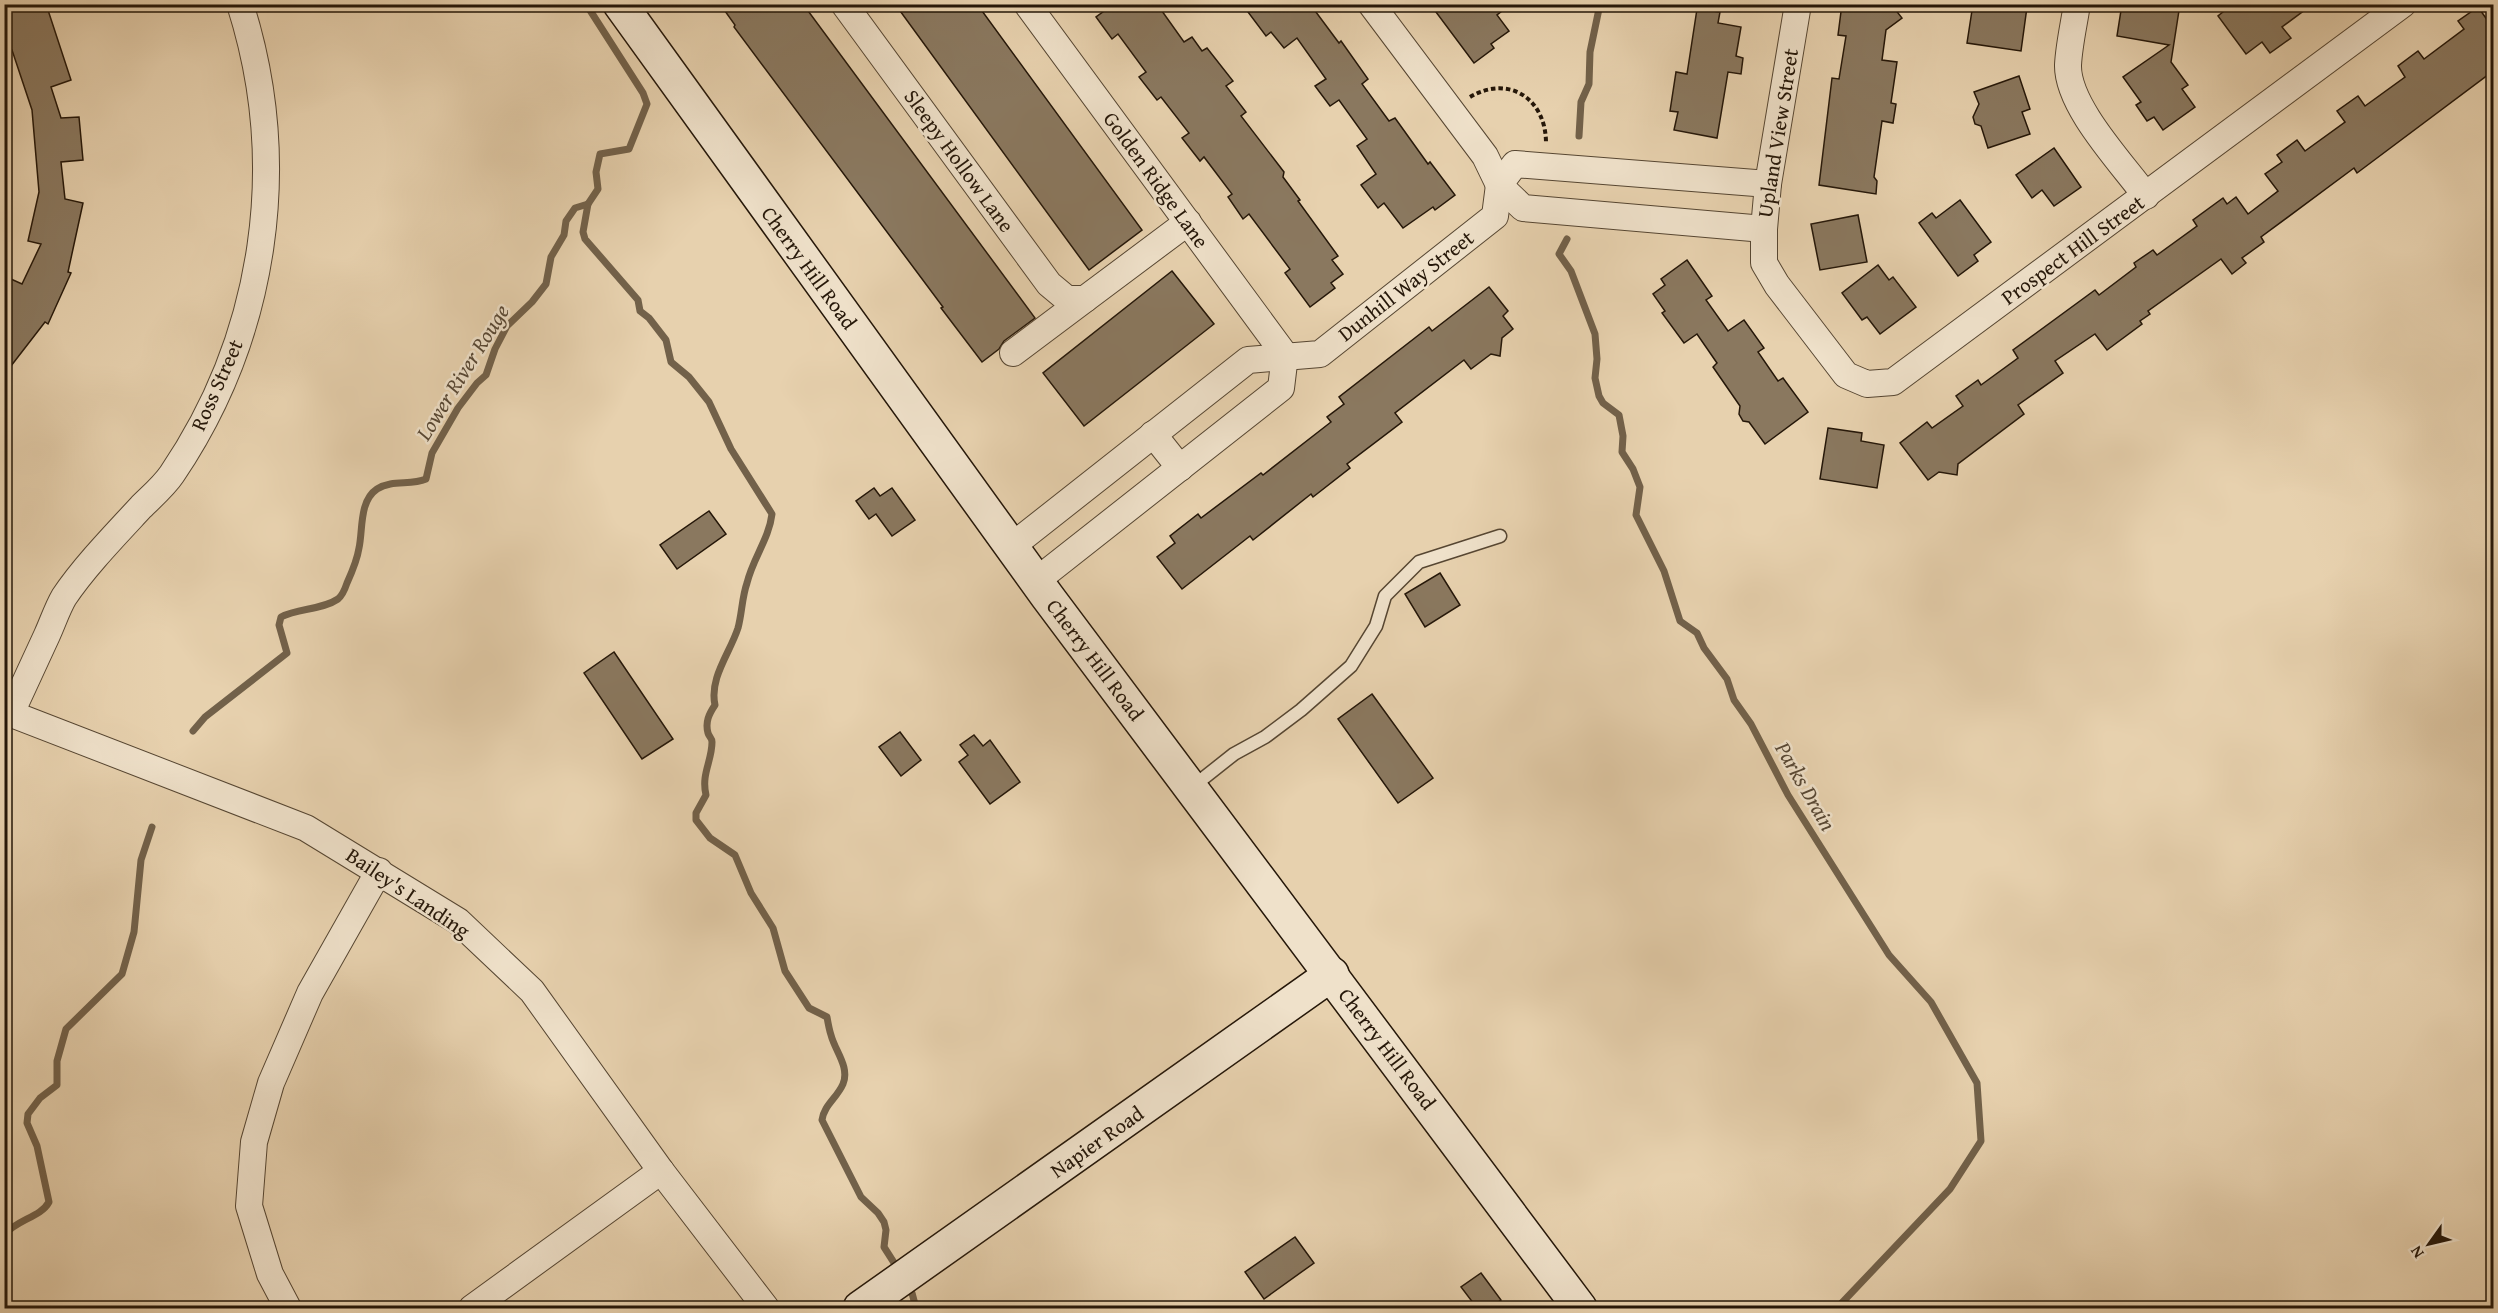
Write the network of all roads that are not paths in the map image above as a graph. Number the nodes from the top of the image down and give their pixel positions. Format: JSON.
{"nodes":[{"id":1,"x":240,"y":4,"type":"edge"},
{"id":2,"x":620,"y":4,"type":"edge"},
{"id":3,"x":844,"y":4,"type":"edge"},
{"id":4,"x":1028,"y":4,"type":"edge"},
{"id":5,"x":1371,"y":4,"type":"edge"},
{"id":6,"x":1798,"y":4,"type":"edge"},
{"id":7,"x":2077,"y":4,"type":"edge"},
{"id":8,"x":2403,"y":4,"type":"edge"},
{"id":9,"x":1768,"y":184,"type":"junction"},
{"id":10,"x":1499,"y":185,"type":"junction"},
{"id":11,"x":2145,"y":196,"type":"junction"},
{"id":12,"x":1188,"y":222,"type":"junction"},
{"id":13,"x":1764,"y":229,"type":"junction"},
{"id":14,"x":1764,"y":263,"type":"joint"},
{"id":15,"x":1085,"y":299,"type":"junction"},
{"id":16,"x":1013,"y":353,"type":"dead end"},
{"id":17,"x":1285,"y":356,"type":"junction"},
{"id":18,"x":1153,"y":434,"type":"junction"},
{"id":19,"x":1180,"y":468,"type":"junction"},
{"id":20,"x":1500,"y":536,"type":"dead end"},
{"id":21,"x":1012,"y":546,"type":"junction"},
{"id":22,"x":1036,"y":581,"type":"junction"},
{"id":23,"x":8,"y":712,"type":"edge"},
{"id":24,"x":1190,"y":788,"type":"junction"},
{"id":25,"x":379,"y":871,"type":"junction"},
{"id":26,"x":1332,"y":974,"type":"junction"},
{"id":27,"x":661,"y":1171,"type":"junction"},
{"id":28,"x":288,"y":1308,"type":"edge"},
{"id":29,"x":472,"y":1308,"type":"edge"},
{"id":30,"x":766,"y":1308,"type":"edge"},
{"id":31,"x":860,"y":1308,"type":"edge"},
{"id":32,"x":1580,"y":1308,"type":"edge"}],
"edges":[{"from":1,"to":23,"type":"street","name":"Ross Street"},
{"from":2,"to":21,"type":"street","name":"Cherry Hill Road"},
{"from":3,"to":15,"type":"street","name":"Sleepy Hollow Lane"},
{"from":4,"to":12,"type":"street","name":"Golden Ridge Lane"},
{"from":5,"to":10,"type":"street"},
{"from":6,"to":9,"type":"street","name":"Upland View Street"},
{"from":7,"to":11,"type":"street"},
{"from":8,"to":11,"type":"street","name":"Prospect Hill Street"},
{"from":9,"to":10,"type":"street"},
{"from":9,"to":13,"type":"street","name":"Upland View Street"},
{"from":10,"to":13,"type":"street"},
{"from":10,"to":17,"type":"street","name":"Dunhill Way Street"},
{"from":11,"to":14,"type":"street","name":"Prospect Hill Street"},
{"from":12,"to":15,"type":"street"},
{"from":12,"to":17,"type":"street","name":"Golden Ridge Lane"},
{"from":13,"to":14,"type":"street","name":"Upland View Street"},
{"from":15,"to":16,"type":"street"},
{"from":17,"to":18,"type":"street","name":"Dunhill Way Street"},
{"from":17,"to":19,"type":"street"},
{"from":18,"to":19,"type":"street"},
{"from":18,"to":21,"type":"street","name":"Dunhill Way Street"},
{"from":19,"to":22,"type":"street"},
{"from":20,"to":24,"type":"lane"},
{"from":21,"to":22,"type":"street","name":"Cherry Hill Road"},
{"from":22,"to":24,"type":"street","name":"Cherry Hill Road"},
{"from":23,"to":25,"type":"street","name":"Bailey's Landing"},
{"from":24,"to":26,"type":"street","name":"Cherry Hill Road"},
{"from":25,"to":27,"type":"street","name":"Bailey's Landing"},
{"from":25,"to":28,"type":"street"},
{"from":26,"to":31,"type":"street","name":"Napier Road"},
{"from":26,"to":32,"type":"street","name":"Cherry Hill Road"},
{"from":27,"to":29,"type":"street"},
{"from":27,"to":30,"type":"street","name":"Bailey's Landing"}]}
